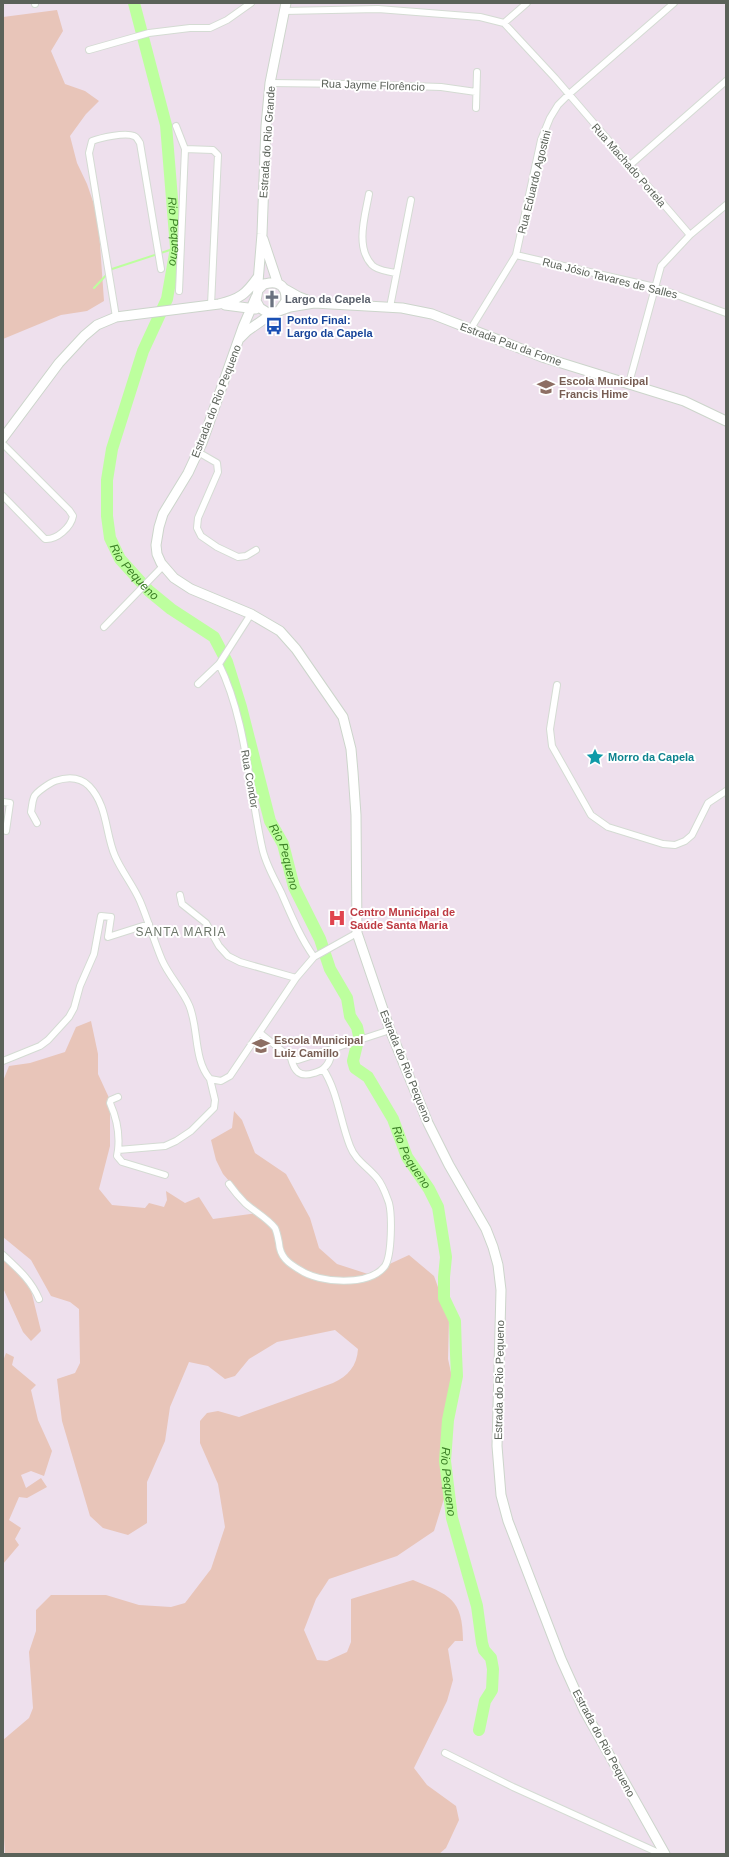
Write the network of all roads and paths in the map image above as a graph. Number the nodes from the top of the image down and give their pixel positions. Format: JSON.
{"nodes":[{"id":1,"x":251,"y":3,"type":"edge"},
{"id":2,"x":528,"y":3,"type":"edge"},
{"id":3,"x":674,"y":3,"type":"edge"},
{"id":4,"x":379,"y":6,"type":"edge"},
{"id":5,"x":285,"y":7,"type":"edge"},
{"id":6,"x":504,"y":23,"type":"junction"},
{"id":7,"x":89,"y":50,"type":"dead end"},
{"id":8,"x":477,"y":72,"type":"dead end"},
{"id":9,"x":726,"y":81,"type":"edge"},
{"id":10,"x":270,"y":83,"type":"junction"},
{"id":11,"x":476,"y":92,"type":"junction"},
{"id":12,"x":568,"y":95,"type":"junction"},
{"id":13,"x":476,"y":108,"type":"dead end"},
{"id":14,"x":176,"y":126,"type":"dead end"},
{"id":15,"x":185,"y":149,"type":"junction"},
{"id":16,"x":630,"y":165,"type":"junction"},
{"id":17,"x":369,"y":194,"type":"dead end"},
{"id":18,"x":411,"y":200,"type":"dead end"},
{"id":19,"x":726,"y":206,"type":"edge"},
{"id":20,"x":262,"y":234,"type":"junction"},
{"id":21,"x":690,"y":235,"type":"junction"},
{"id":22,"x":516,"y":254,"type":"junction"},
{"id":23,"x":161,"y":269,"type":"dead end"},
{"id":24,"x":395,"y":273,"type":"junction"},
{"id":25,"x":281,"y":286,"type":"junction"},
{"id":26,"x":257,"y":287,"type":"junction"},
{"id":27,"x":654,"y":287,"type":"junction"},
{"id":28,"x":179,"y":291,"type":"dead end"},
{"id":29,"x":314,"y":303,"type":"junction"},
{"id":30,"x":215,"y":305,"type":"junction"},
{"id":31,"x":234,"y":306,"type":"junction"},
{"id":32,"x":390,"y":307,"type":"junction"},
{"id":33,"x":251,"y":308,"type":"junction"},
{"id":34,"x":263,"y":311,"type":"junction"},
{"id":35,"x":276,"y":312,"type":"junction"},
{"id":36,"x":726,"y":312,"type":"edge"},
{"id":37,"x":116,"y":317,"type":"junction"},
{"id":38,"x":243,"y":327,"type":"junction"},
{"id":39,"x":470,"y":330,"type":"junction"},
{"id":40,"x":239,"y":339,"type":"junction"},
{"id":41,"x":629,"y":383,"type":"junction"},
{"id":42,"x":726,"y":421,"type":"edge"},
{"id":43,"x":3,"y":438,"type":"edge"},
{"id":44,"x":3,"y":444,"type":"edge"},
{"id":45,"x":198,"y":452,"type":"junction"},
{"id":46,"x":3,"y":496,"type":"edge"},
{"id":47,"x":256,"y":550,"type":"dead end"},
{"id":48,"x":163,"y":566,"type":"junction"},
{"id":49,"x":251,"y":614,"type":"junction"},
{"id":50,"x":104,"y":627,"type":"dead end"},
{"id":51,"x":220,"y":662,"type":"junction"},
{"id":52,"x":198,"y":684,"type":"dead end"},
{"id":53,"x":557,"y":685,"type":"dead end"},
{"id":54,"x":726,"y":791,"type":"edge"},
{"id":55,"x":3,"y":802,"type":"edge"},
{"id":56,"x":37,"y":823,"type":"dead end"},
{"id":57,"x":4,"y":831,"type":"edge"},
{"id":58,"x":180,"y":895,"type":"dead end"},
{"id":59,"x":149,"y":924,"type":"junction"},
{"id":60,"x":357,"y":933,"type":"junction"},
{"id":61,"x":316,"y":956,"type":"junction"},
{"id":62,"x":296,"y":978,"type":"junction"},
{"id":63,"x":390,"y":1030,"type":"junction"},
{"id":64,"x":260,"y":1033,"type":"junction"},
{"id":65,"x":332,"y":1049,"type":"junction"},
{"id":66,"x":291,"y":1058,"type":"junction"},
{"id":67,"x":3,"y":1061,"type":"edge"},
{"id":68,"x":324,"y":1069,"type":"junction"},
{"id":69,"x":210,"y":1079,"type":"junction"},
{"id":70,"x":118,"y":1098,"type":"dead end"},
{"id":71,"x":118,"y":1150,"type":"junction"},
{"id":72,"x":165,"y":1175,"type":"dead end"},
{"id":73,"x":229,"y":1184,"type":"dead end"},
{"id":74,"x":3,"y":1255,"type":"edge"},
{"id":75,"x":39,"y":1299,"type":"dead end"},
{"id":76,"x":445,"y":1753,"type":"dead end"},
{"id":77,"x":661,"y":1854,"type":"edge"},
{"id":78,"x":665,"y":1854,"type":"edge"}],
"edges":[{"from":1,"to":7,"type":"street"},
{"from":2,"to":6,"type":"street"},
{"from":3,"to":12,"type":"street","name":"Rua Eduardo Agostini"},
{"from":4,"to":5,"type":"street"},
{"from":4,"to":6,"type":"street"},
{"from":5,"to":10,"type":"street","name":"Estrada do Rio Grande"},
{"from":6,"to":12,"type":"street","name":"Rua Machado Portela"},
{"from":8,"to":11,"type":"street"},
{"from":9,"to":16,"type":"street"},
{"from":10,"to":11,"type":"street","name":"Rua Jayme Florêncio"},
{"from":10,"to":20,"type":"street","name":"Estrada do Rio Grande"},
{"from":11,"to":13,"type":"street"},
{"from":12,"to":16,"type":"street","name":"Rua Machado Portela"},
{"from":12,"to":22,"type":"street","name":"Rua Eduardo Agostini"},
{"from":14,"to":15,"type":"street"},
{"from":15,"to":28,"type":"street"},
{"from":15,"to":30,"type":"street"},
{"from":16,"to":21,"type":"street","name":"Rua Machado Portela"},
{"from":17,"to":24,"type":"street"},
{"from":18,"to":24,"type":"street"},
{"from":19,"to":21,"type":"street"},
{"from":20,"to":25,"type":"street","name":"Estrada do Rio Grande"},
{"from":20,"to":26,"type":"street","name":"Estrada do Rio Grande"},
{"from":21,"to":27,"type":"street"},
{"from":22,"to":27,"type":"street","name":"Rua Jósio Tavares de Salles"},
{"from":22,"to":39,"type":"street","name":"Rua Eduardo Agostini"},
{"from":23,"to":37,"type":"street"},
{"from":24,"to":32,"type":"street"},
{"from":25,"to":26,"type":"street"},
{"from":25,"to":29,"type":"street","name":"Estrada Pau da Fome"},
{"from":25,"to":35,"type":"street"},
{"from":26,"to":30,"type":"street"},
{"from":26,"to":33,"type":"street","name":"Estrada do Rio Pequeno"},
{"from":26,"to":34,"type":"street"},
{"from":27,"to":36,"type":"street","name":"Rua Jósio Tavares de Salles"},
{"from":27,"to":41,"type":"street"},
{"from":29,"to":32,"type":"street","name":"Estrada Pau da Fome"},
{"from":29,"to":35,"type":"street","name":"Estrada Pau da Fome"},
{"from":30,"to":31,"type":"street"},
{"from":30,"to":37,"type":"street"},
{"from":31,"to":33,"type":"street"},
{"from":31,"to":38,"type":"street"},
{"from":32,"to":39,"type":"street","name":"Estrada Pau da Fome"},
{"from":33,"to":34,"type":"street"},
{"from":33,"to":38,"type":"street","name":"Estrada do Rio Pequeno"},
{"from":34,"to":35,"type":"street"},
{"from":35,"to":40,"type":"street","name":"Estrada do Rio Pequeno"},
{"from":37,"to":43,"type":"street"},
{"from":38,"to":40,"type":"street","name":"Estrada do Rio Pequeno"},
{"from":39,"to":41,"type":"street","name":"Estrada Pau da Fome"},
{"from":40,"to":45,"type":"street","name":"Estrada do Rio Pequeno"},
{"from":41,"to":42,"type":"street","name":"Estrada Pau da Fome"},
{"from":44,"to":46,"type":"street"},
{"from":45,"to":47,"type":"street"},
{"from":45,"to":48,"type":"street","name":"Estrada do Rio Pequeno"},
{"from":48,"to":49,"type":"street","name":"Estrada do Rio Pequeno"},
{"from":48,"to":50,"type":"street"},
{"from":49,"to":51,"type":"street"},
{"from":49,"to":60,"type":"street","name":"Estrada do Rio Pequeno"},
{"from":51,"to":52,"type":"street"},
{"from":51,"to":61,"type":"street","name":"Rua Condor"},
{"from":53,"to":54,"type":"street"},
{"from":55,"to":57,"type":"street"},
{"from":56,"to":59,"type":"street"},
{"from":58,"to":62,"type":"street"},
{"from":59,"to":67,"type":"street"},
{"from":59,"to":69,"type":"street"},
{"from":60,"to":61,"type":"street"},
{"from":60,"to":63,"type":"street","name":"Estrada do Rio Pequeno"},
{"from":61,"to":62,"type":"street"},
{"from":62,"to":64,"type":"street"},
{"from":63,"to":65,"type":"street"},
{"from":63,"to":78,"type":"street","name":"Estrada do Rio Pequeno"},
{"from":64,"to":66,"type":"street"},
{"from":64,"to":69,"type":"street"},
{"from":65,"to":66,"type":"street"},
{"from":65,"to":68,"type":"street"},
{"from":66,"to":68,"type":"street"},
{"from":68,"to":73,"type":"street"},
{"from":69,"to":71,"type":"street"},
{"from":70,"to":71,"type":"street"},
{"from":71,"to":72,"type":"street"},
{"from":74,"to":75,"type":"street"},
{"from":76,"to":77,"type":"street"}]}
